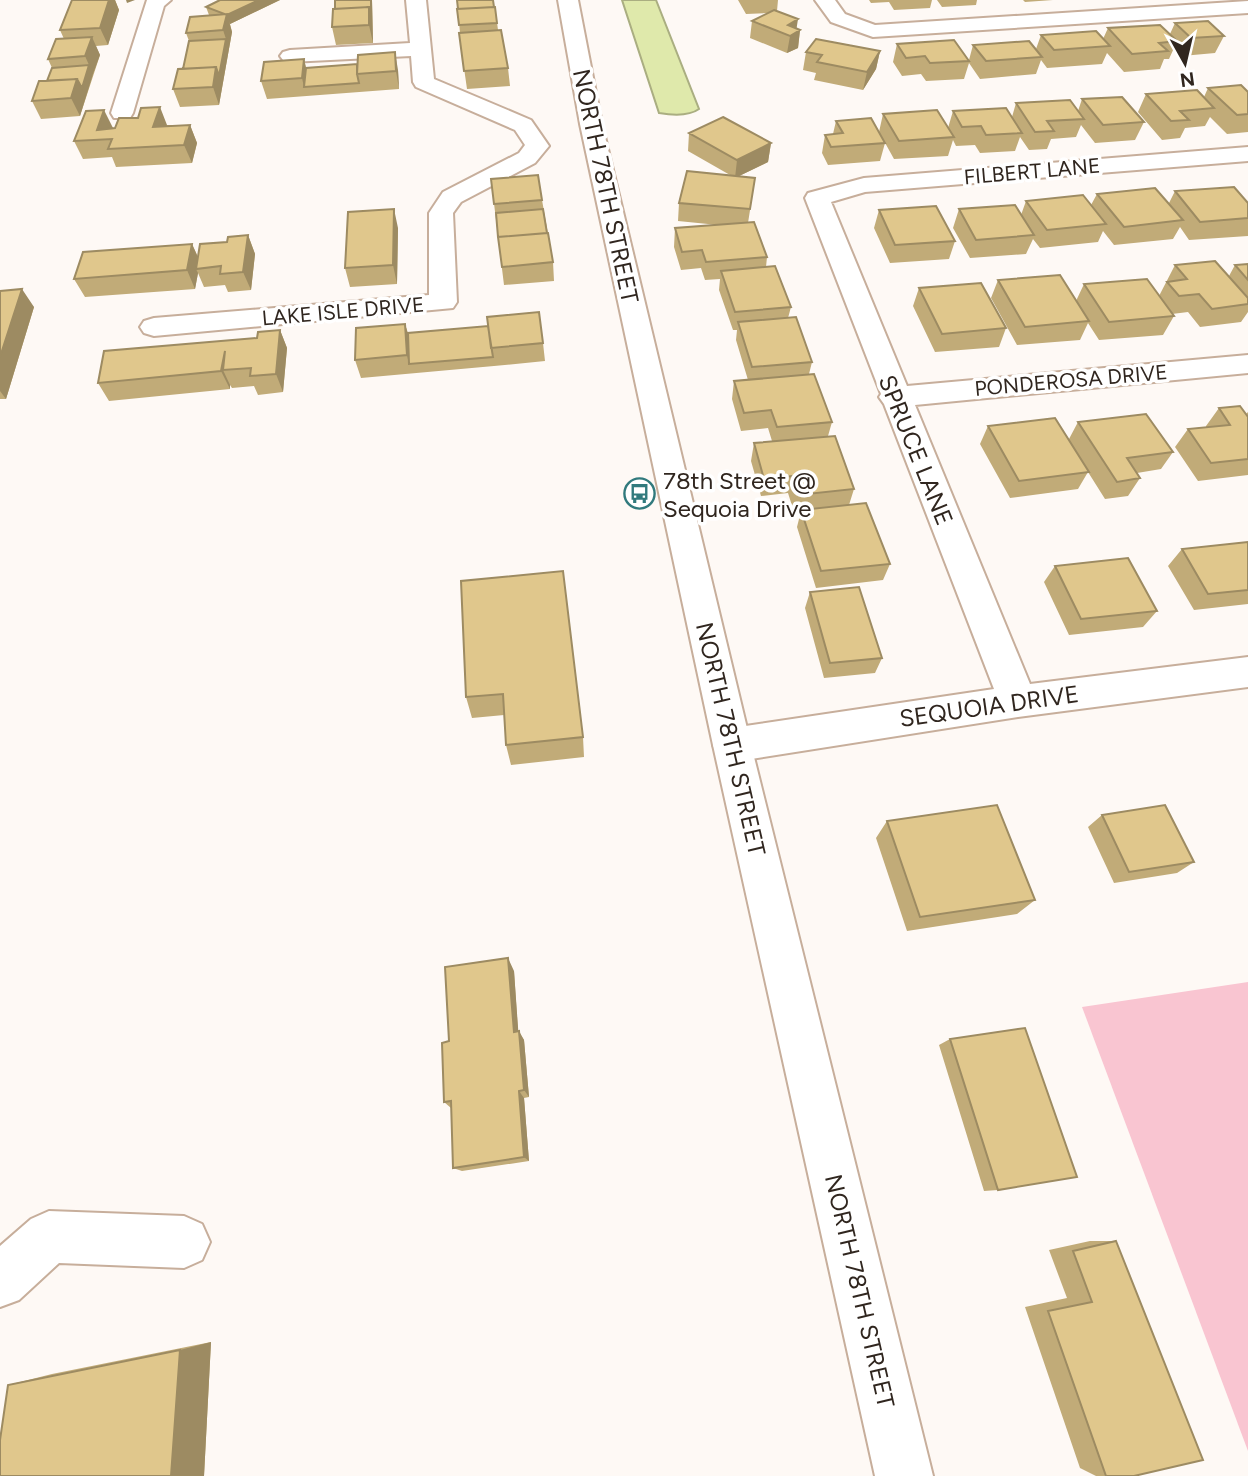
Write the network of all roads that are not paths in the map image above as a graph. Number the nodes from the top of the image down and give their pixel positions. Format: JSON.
{"nodes":[{"id":1,"x":161,"y":0,"type":"edge"},
{"id":2,"x":416,"y":0,"type":"edge"},
{"id":3,"x":568,"y":0,"type":"edge"},
{"id":4,"x":825,"y":0,"type":"edge"},
{"id":5,"x":1248,"y":7,"type":"edge"},
{"id":6,"x":419,"y":49,"type":"junction"},
{"id":7,"x":290,"y":56,"type":"dead end"},
{"id":8,"x":122,"y":113,"type":"dead end"},
{"id":9,"x":1248,"y":154,"type":"edge"},
{"id":10,"x":817,"y":198,"type":"joint"},
{"id":11,"x":153,"y":327,"type":"dead end"},
{"id":12,"x":1248,"y":364,"type":"edge"},
{"id":13,"x":894,"y":397,"type":"junction"},
{"id":14,"x":1248,"y":672,"type":"edge"},
{"id":15,"x":1018,"y":701,"type":"junction"},
{"id":16,"x":732,"y":745,"type":"junction"},
{"id":17,"x":184,"y":1242,"type":"dead end"},
{"id":18,"x":0,"y":1281,"type":"edge"},
{"id":19,"x":904,"y":1476,"type":"edge"}],
"edges":[{"from":1,"to":8,"type":"street"},
{"from":2,"to":6,"type":"street","name":"LAKE ISLE DRIVE"},
{"from":3,"to":16,"type":"street","name":"NORTH 78TH STREET"},
{"from":4,"to":5,"type":"street"},
{"from":6,"to":7,"type":"street"},
{"from":6,"to":11,"type":"street","name":"LAKE ISLE DRIVE"},
{"from":9,"to":10,"type":"street","name":"FILBERT LANE"},
{"from":10,"to":13,"type":"street","name":"SPRUCE LANE"},
{"from":12,"to":13,"type":"street","name":"PONDEROSA DRIVE"},
{"from":13,"to":15,"type":"street","name":"SPRUCE LANE"},
{"from":14,"to":15,"type":"street","name":"SEQUOIA DRIVE"},
{"from":15,"to":16,"type":"street","name":"SEQUOIA DRIVE"},
{"from":16,"to":19,"type":"street","name":"NORTH 78TH STREET"},
{"from":17,"to":18,"type":"street"}]}
